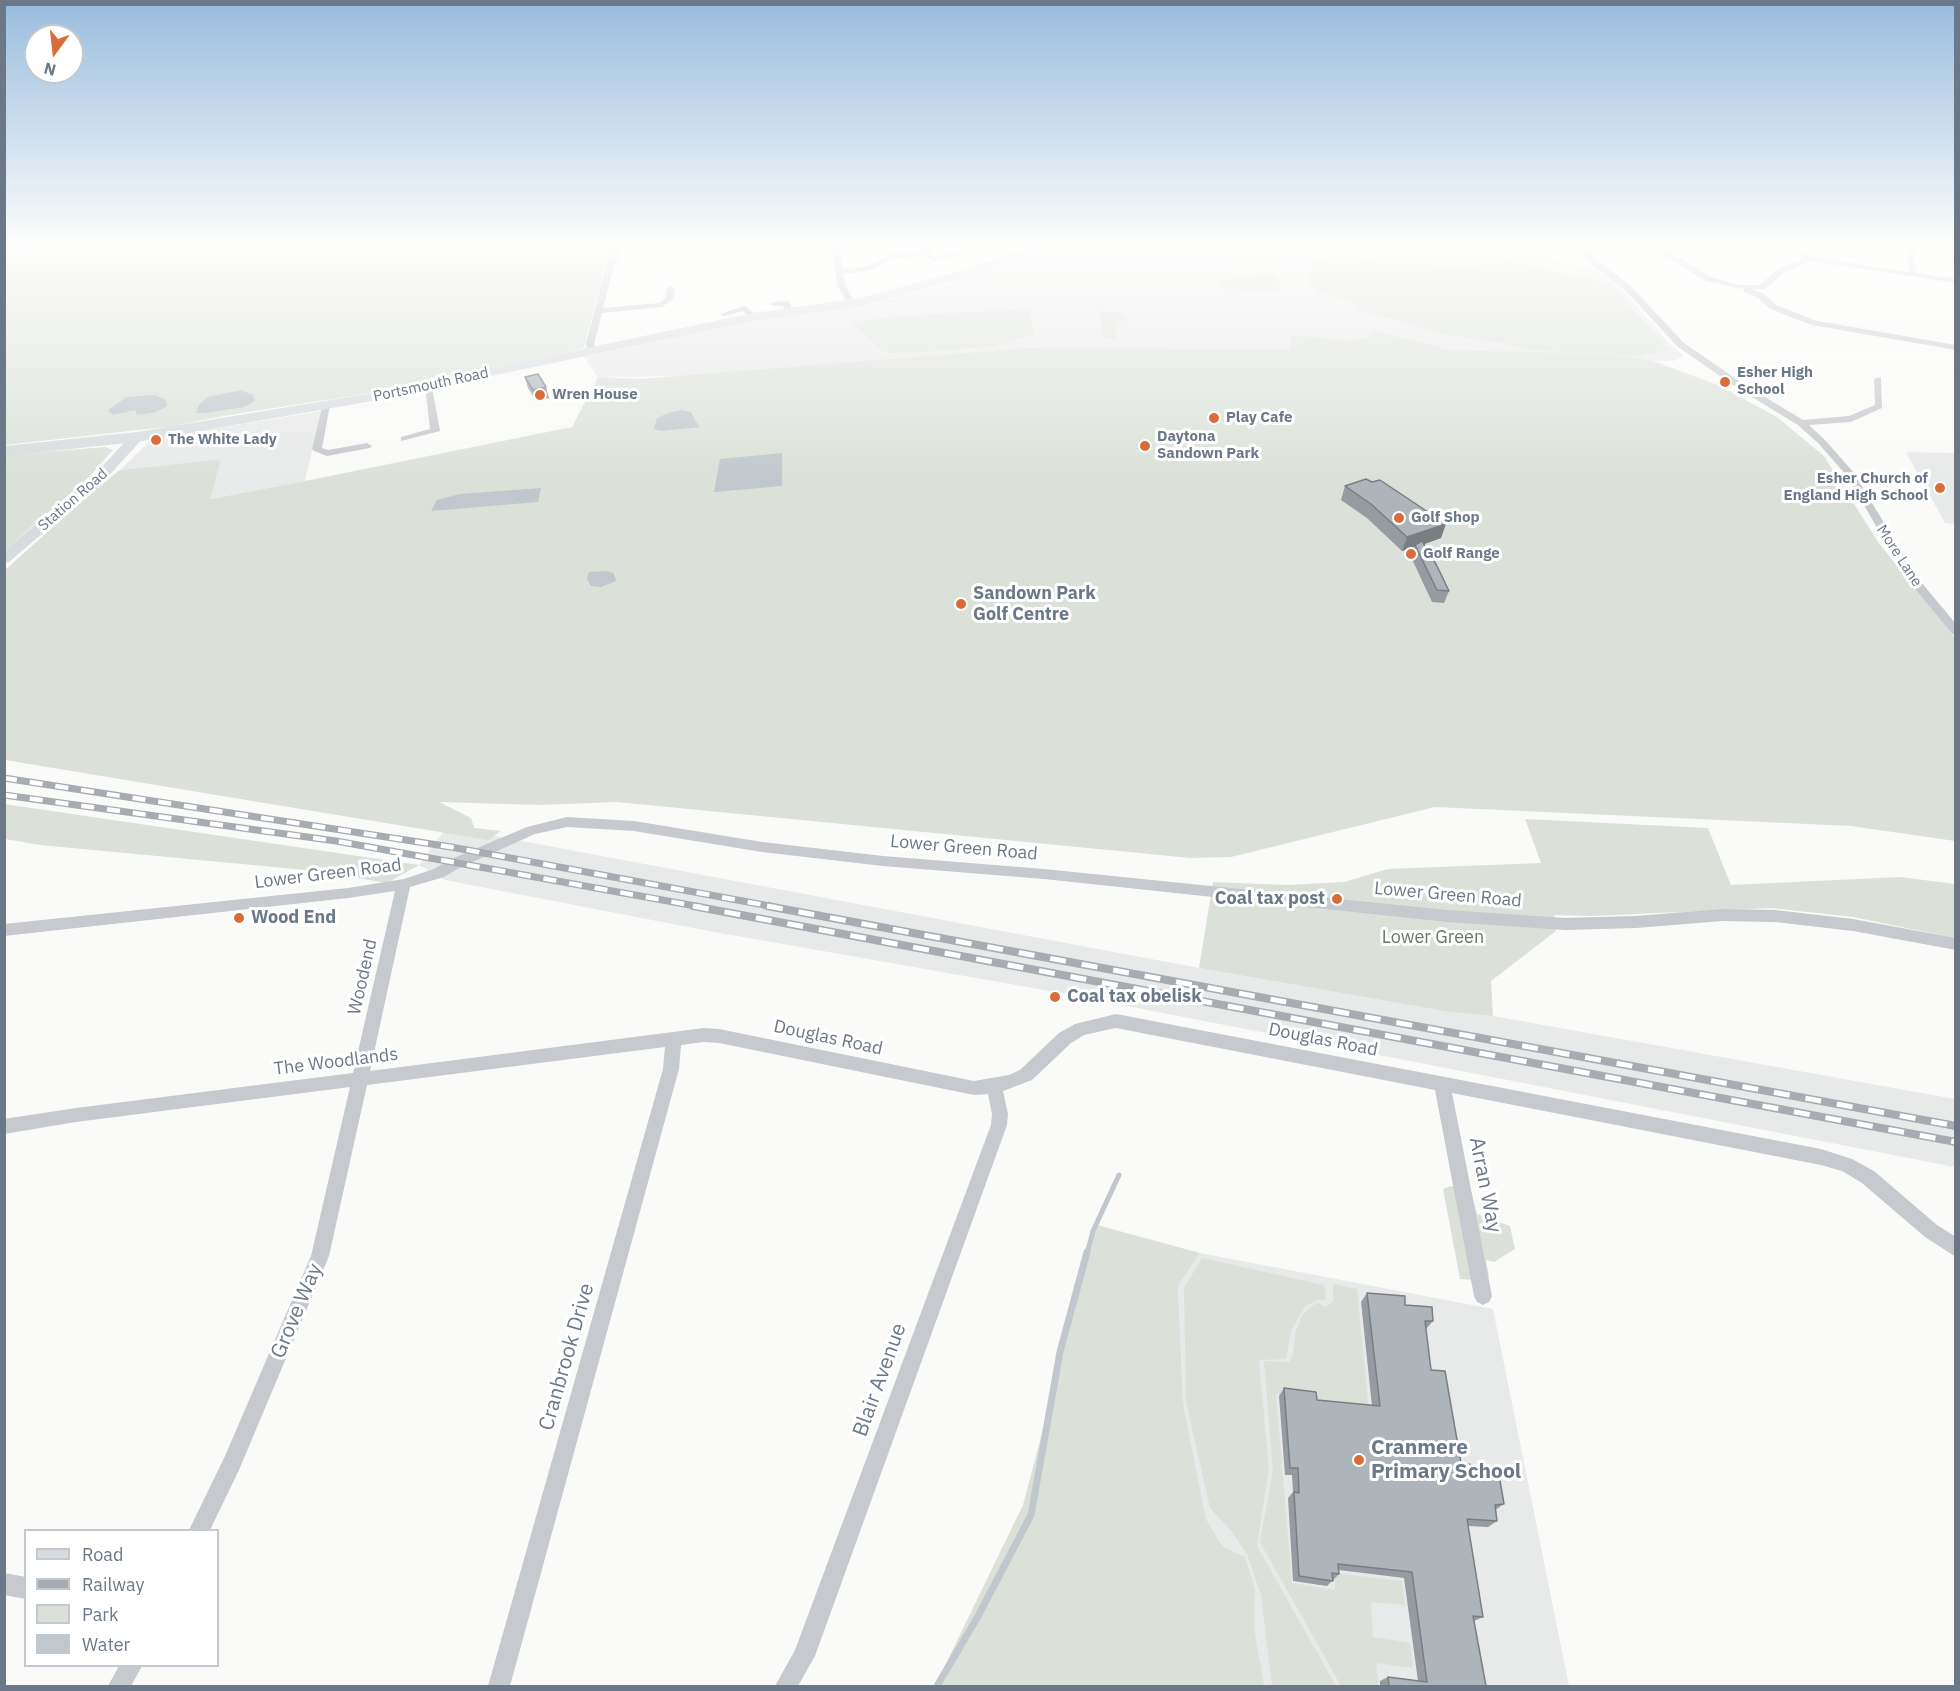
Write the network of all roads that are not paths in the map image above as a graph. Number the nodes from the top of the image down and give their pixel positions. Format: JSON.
{"nodes":[{"id":1,"x":596,"y":321,"type":"edge"},
{"id":2,"x":702,"y":321,"type":"edge"},
{"id":3,"x":1657,"y":321,"type":"edge"},
{"id":4,"x":1810,"y":321,"type":"edge"},
{"id":5,"x":1956,"y":348,"type":"edge"},
{"id":6,"x":591,"y":351,"type":"junction"},
{"id":7,"x":1878,"y":379,"type":"dead end"},
{"id":8,"x":428,"y":387,"type":"junction"},
{"id":9,"x":326,"y":405,"type":"junction"},
{"id":10,"x":1801,"y":423,"type":"junction"},
{"id":11,"x":137,"y":437,"type":"junction"},
{"id":12,"x":404,"y":439,"type":"dead end"},
{"id":13,"x":368,"y":446,"type":"dead end"},
{"id":14,"x":4,"y":451,"type":"edge"},
{"id":15,"x":4,"y":559,"type":"edge"},
{"id":16,"x":1956,"y":632,"type":"edge"},
{"id":17,"x":404,"y":884,"type":"junction"},
{"id":18,"x":4,"y":930,"type":"edge"},
{"id":19,"x":1956,"y":944,"type":"edge"},
{"id":20,"x":674,"y":1039,"type":"junction"},
{"id":21,"x":360,"y":1078,"type":"junction"},
{"id":22,"x":1442,"y":1083,"type":"junction"},
{"id":23,"x":994,"y":1086,"type":"junction"},
{"id":24,"x":4,"y":1127,"type":"edge"},
{"id":25,"x":1956,"y":1248,"type":"edge"},
{"id":26,"x":1484,"y":1296,"type":"dead end"},
{"id":27,"x":199,"y":1529,"type":"edge"},
{"id":28,"x":4,"y":1584,"type":"edge"},
{"id":29,"x":24,"y":1588,"type":"edge"},
{"id":30,"x":129,"y":1667,"type":"edge"},
{"id":31,"x":119,"y":1686,"type":"edge"},
{"id":32,"x":499,"y":1686,"type":"edge"},
{"id":33,"x":786,"y":1686,"type":"edge"}],
"edges":[{"from":1,"to":6,"type":"street"},
{"from":2,"to":6,"type":"main road","name":"Portsmouth Road"},
{"from":3,"to":10,"type":"street","name":"More Lane"},
{"from":4,"to":5,"type":"street"},
{"from":6,"to":8,"type":"main road","name":"Portsmouth Road"},
{"from":7,"to":10,"type":"street"},
{"from":8,"to":9,"type":"main road","name":"Portsmouth Road"},
{"from":8,"to":12,"type":"street"},
{"from":9,"to":11,"type":"main road","name":"Portsmouth Road"},
{"from":9,"to":13,"type":"street"},
{"from":10,"to":16,"type":"street","name":"More Lane"},
{"from":11,"to":14,"type":"main road","name":"Portsmouth Road"},
{"from":11,"to":15,"type":"main road","name":"Station Road"},
{"from":17,"to":18,"type":"street","name":"Lower Green Road"},
{"from":17,"to":19,"type":"street","name":"Lower Green Road"},
{"from":17,"to":21,"type":"street","name":"Woodend"},
{"from":20,"to":21,"type":"street","name":"The Woodlands"},
{"from":20,"to":23,"type":"street","name":"Douglas Road"},
{"from":20,"to":32,"type":"street","name":"Cranbrook Drive"},
{"from":21,"to":24,"type":"street","name":"The Woodlands"},
{"from":21,"to":27,"type":"street","name":"Grove Way"},
{"from":22,"to":23,"type":"street","name":"Douglas Road"},
{"from":22,"to":25,"type":"street","name":"Douglas Road"},
{"from":22,"to":26,"type":"street","name":"Arran Way"},
{"from":23,"to":33,"type":"street","name":"Blair Avenue"},
{"from":28,"to":29,"type":"street"},
{"from":30,"to":31,"type":"street"}]}
